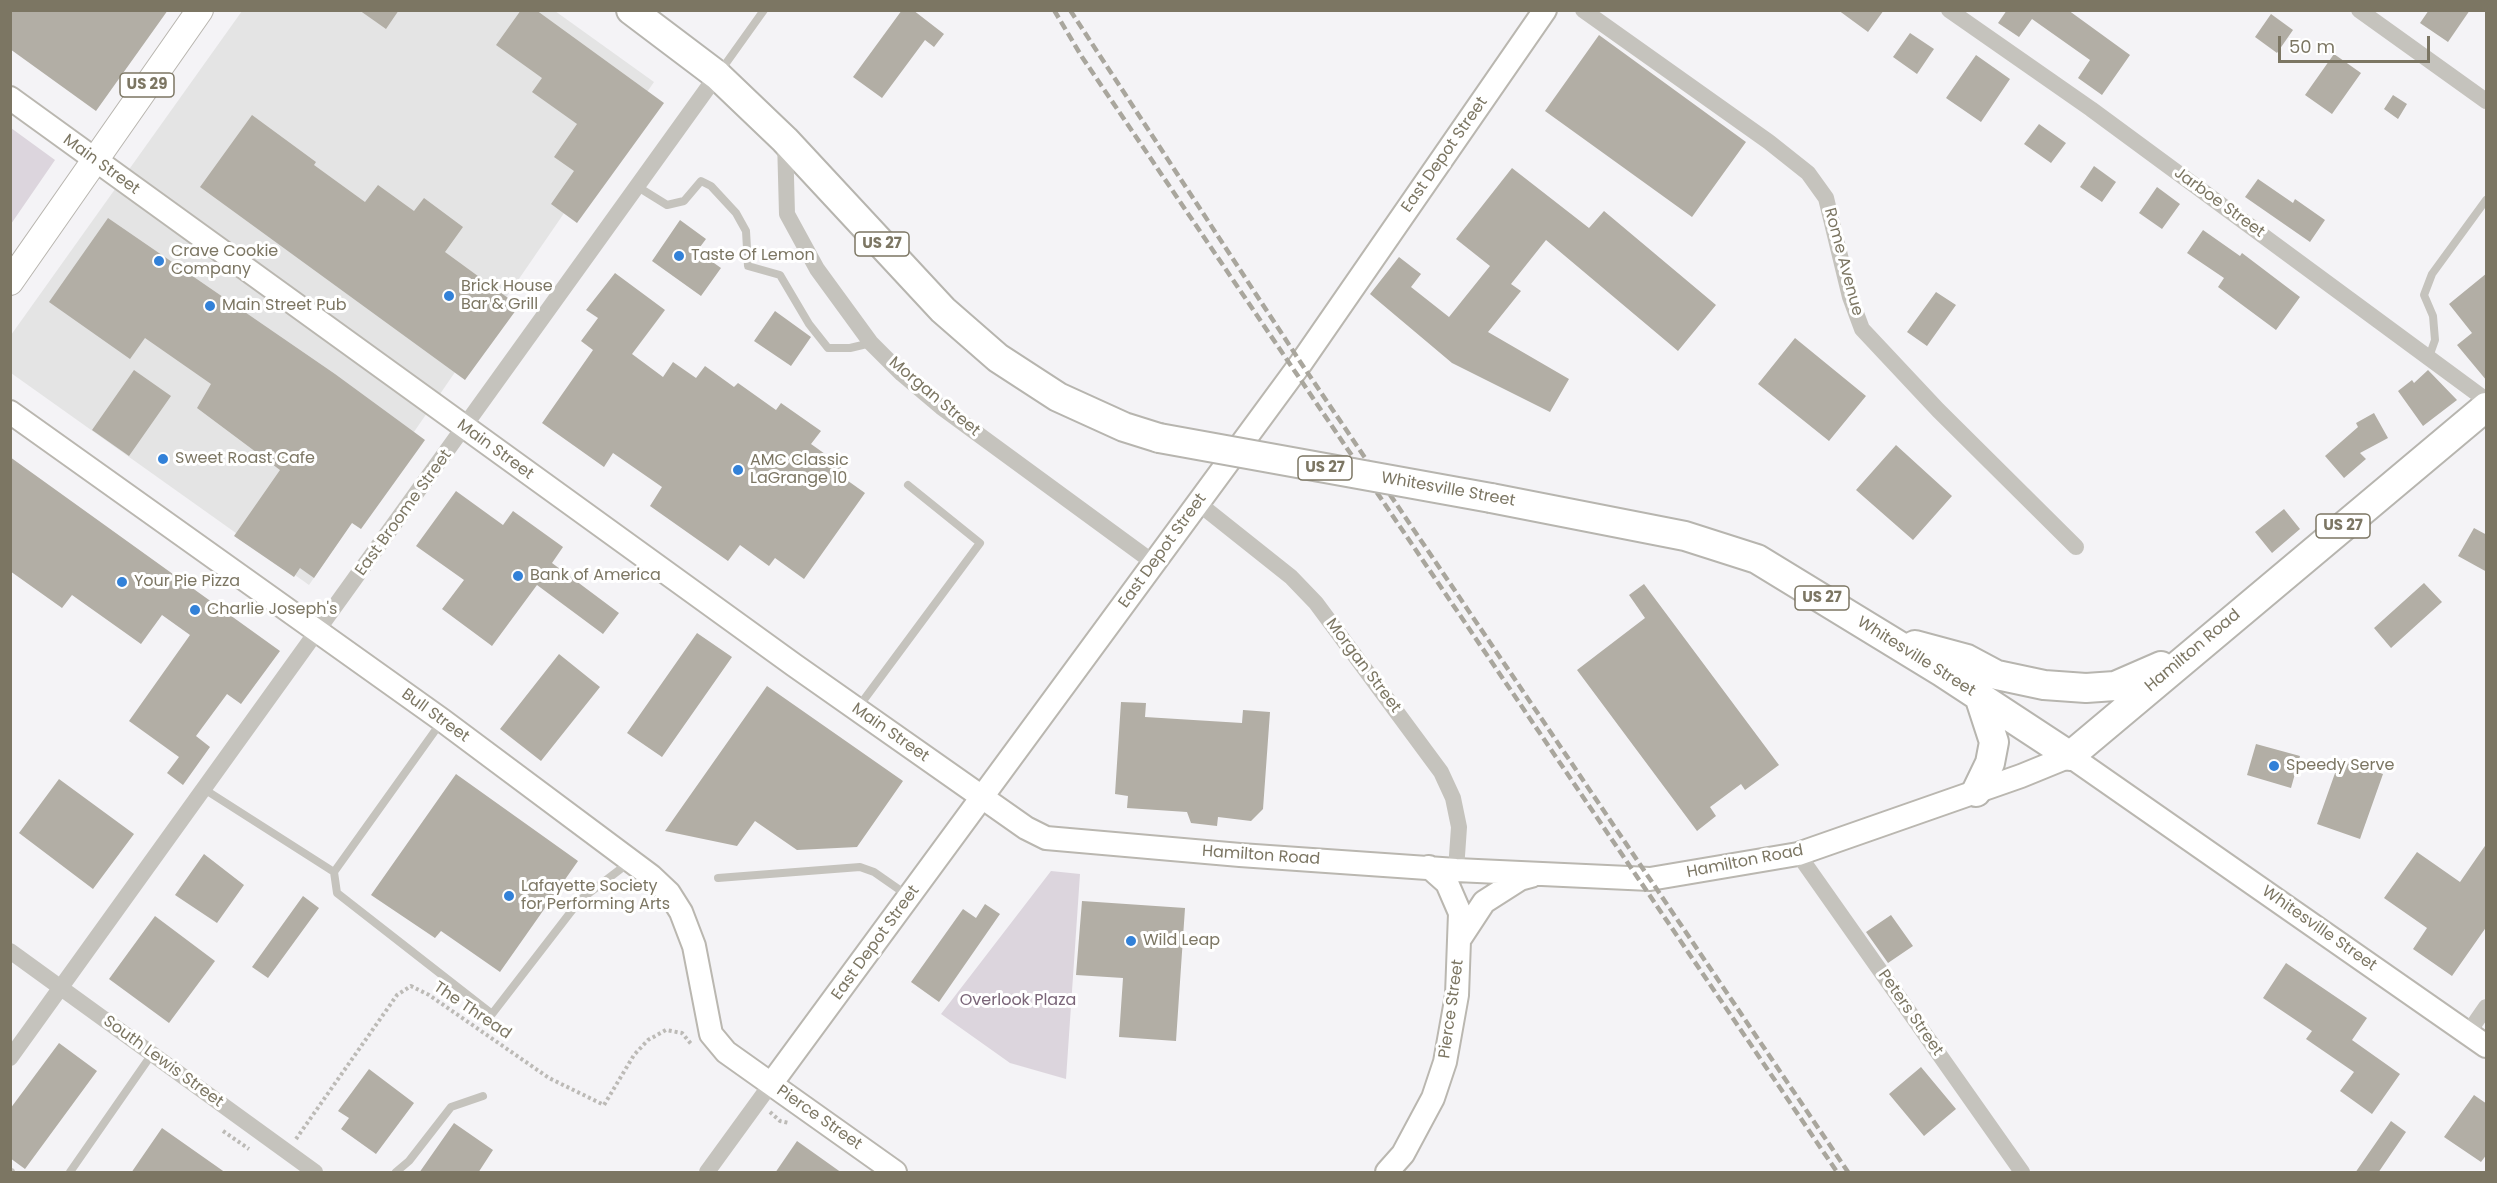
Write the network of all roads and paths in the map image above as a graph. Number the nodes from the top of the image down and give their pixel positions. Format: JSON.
{"nodes":[{"id":1,"x":200,"y":10,"type":"edge"},
{"id":2,"x":631,"y":10,"type":"edge"},
{"id":3,"x":764,"y":10,"type":"edge"},
{"id":4,"x":1545,"y":10,"type":"edge"},
{"id":5,"x":1583,"y":10,"type":"edge"},
{"id":6,"x":1949,"y":10,"type":"edge"},
{"id":7,"x":2359,"y":10,"type":"edge"},
{"id":8,"x":717,"y":75,"type":"junction"},
{"id":9,"x":10,"y":98,"type":"edge"},
{"id":10,"x":2487,"y":101,"type":"edge"},
{"id":11,"x":785,"y":140,"type":"junction"},
{"id":12,"x":94,"y":160,"type":"junction"},
{"id":13,"x":638,"y":187,"type":"junction"},
{"id":14,"x":2487,"y":200,"type":"edge"},
{"id":15,"x":10,"y":282,"type":"edge"},
{"id":16,"x":871,"y":343,"type":"junction"},
{"id":17,"x":2429,"y":357,"type":"junction"},
{"id":18,"x":2487,"y":400,"type":"edge"},
{"id":19,"x":2487,"y":407,"type":"edge"},
{"id":20,"x":10,"y":412,"type":"edge"},
{"id":21,"x":465,"y":429,"type":"junction"},
{"id":22,"x":908,"y":484,"type":"dead end"},
{"id":23,"x":1198,"y":502,"type":"junction"},
{"id":24,"x":2076,"y":547,"type":"dead end"},
{"id":25,"x":1154,"y":563,"type":"junction"},
{"id":26,"x":318,"y":631,"type":"junction"},
{"id":27,"x":1887,"y":638,"type":"junction"},
{"id":28,"x":2199,"y":645,"type":"junction"},
{"id":29,"x":1978,"y":696,"type":"junction"},
{"id":30,"x":857,"y":709,"type":"junction"},
{"id":31,"x":442,"y":720,"type":"junction"},
{"id":32,"x":2070,"y":756,"type":"junction"},
{"id":33,"x":204,"y":789,"type":"junction"},
{"id":34,"x":1976,"y":792,"type":"junction"},
{"id":35,"x":982,"y":798,"type":"junction"},
{"id":36,"x":1798,"y":854,"type":"junction"},
{"id":37,"x":631,"y":861,"type":"junction"},
{"id":38,"x":1429,"y":867,"type":"junction"},
{"id":39,"x":1456,"y":870,"type":"junction"},
{"id":40,"x":334,"y":872,"type":"junction"},
{"id":41,"x":1540,"y":874,"type":"junction"},
{"id":42,"x":718,"y":878,"type":"dead end"},
{"id":43,"x":910,"y":896,"type":"junction"},
{"id":44,"x":1461,"y":939,"type":"junction"},
{"id":45,"x":10,"y":951,"type":"edge"},
{"id":46,"x":61,"y":988,"type":"junction"},
{"id":47,"x":2487,"y":1007,"type":"edge"},
{"id":48,"x":2468,"y":1033,"type":"junction"},
{"id":49,"x":2487,"y":1046,"type":"edge"},
{"id":50,"x":696,"y":1049,"type":"dead end"},
{"id":51,"x":153,"y":1054,"type":"junction"},
{"id":52,"x":10,"y":1058,"type":"edge"},
{"id":53,"x":771,"y":1084,"type":"junction"},
{"id":54,"x":483,"y":1096,"type":"dead end"},
{"id":55,"x":758,"y":1103,"type":"junction"},
{"id":56,"x":214,"y":1124,"type":"dead end"},
{"id":57,"x":795,"y":1125,"type":"dead end"},
{"id":58,"x":285,"y":1151,"type":"junction"},
{"id":59,"x":256,"y":1155,"type":"dead end"},
{"id":60,"x":70,"y":1173,"type":"edge"},
{"id":61,"x":315,"y":1173,"type":"edge"},
{"id":62,"x":396,"y":1173,"type":"edge"},
{"id":63,"x":707,"y":1173,"type":"edge"},
{"id":64,"x":895,"y":1173,"type":"edge"},
{"id":65,"x":1387,"y":1173,"type":"edge"},
{"id":66,"x":2022,"y":1173,"type":"edge"}],
"edges":[{"from":1,"to":12,"type":"main road","number":"US 29"},
{"from":2,"to":8,"type":"highway","number":"US 27"},
{"from":3,"to":8,"type":"lane"},
{"from":4,"to":23,"type":"street","name":"East Depot Street"},
{"from":5,"to":24,"type":"street","name":"Rome Avenue"},
{"from":6,"to":17,"type":"street","name":"Jarboe Street"},
{"from":7,"to":10,"type":"street"},
{"from":8,"to":11,"type":"highway","number":"US 27"},
{"from":8,"to":13,"type":"street","name":"East Broome Street"},
{"from":9,"to":12,"type":"street","name":"Main Street"},
{"from":11,"to":16,"type":"street","name":"Morgan Street"},
{"from":11,"to":27,"type":"highway","name":"Whitesville Street","number":"US 27","bridge":true},
{"from":12,"to":15,"type":"main road","number":"US 29"},
{"from":12,"to":21,"type":"street","name":"Main Street"},
{"from":13,"to":16,"type":"lane"},
{"from":13,"to":21,"type":"street","name":"East Broome Street"},
{"from":14,"to":17,"type":"lane"},
{"from":16,"to":25,"type":"street","name":"Morgan Street"},
{"from":17,"to":18,"type":"street","name":"Jarboe Street"},
{"from":19,"to":28,"type":"highway","name":"Hamilton Road","number":"US 27"},
{"from":20,"to":26,"type":"street","name":"Bull Street"},
{"from":21,"to":26,"type":"street","name":"East Broome Street"},
{"from":21,"to":30,"type":"street","name":"Main Street"},
{"from":22,"to":30,"type":"lane"},
{"from":23,"to":25,"type":"street","name":"East Depot Street"},
{"from":23,"to":39,"type":"street","name":"Morgan Street"},
{"from":25,"to":35,"type":"street","name":"East Depot Street"},
{"from":26,"to":31,"type":"street","name":"Bull Street"},
{"from":26,"to":33,"type":"street","name":"East Broome Street"},
{"from":27,"to":28,"type":"highway"},
{"from":27,"to":29,"type":"highway","name":"Whitesville Street","number":"US 27"},
{"from":28,"to":32,"type":"highway","name":"Hamilton Road","number":"US 27"},
{"from":29,"to":32,"type":"highway","name":"Whitesville Street","number":"US 27"},
{"from":29,"to":34,"type":"highway"},
{"from":30,"to":35,"type":"street","name":"Main Street"},
{"from":31,"to":37,"type":"street","name":"Bull Street"},
{"from":31,"to":40,"type":"lane"},
{"from":32,"to":34,"type":"street","name":"Hamilton Road"},
{"from":32,"to":48,"type":"street","name":"Whitesville Street"},
{"from":33,"to":40,"type":"lane"},
{"from":33,"to":46,"type":"street","name":"East Broome Street"},
{"from":34,"to":36,"type":"street","name":"Hamilton Road"},
{"from":35,"to":38,"type":"street","name":"Hamilton Road"},
{"from":35,"to":43,"type":"street","name":"East Depot Street"},
{"from":36,"to":41,"type":"street","name":"Hamilton Road"},
{"from":36,"to":66,"type":"street","name":"Peters Street"},
{"from":37,"to":40,"type":"lane"},
{"from":37,"to":53,"type":"street","name":"Bull Street"},
{"from":38,"to":39,"type":"street","name":"Hamilton Road"},
{"from":38,"to":44,"type":"street","name":"Pierce Street"},
{"from":39,"to":41,"type":"street","name":"Hamilton Road"},
{"from":41,"to":44,"type":"street"},
{"from":42,"to":43,"type":"lane"},
{"from":43,"to":53,"type":"street","name":"East Depot Street"},
{"from":44,"to":65,"type":"street","name":"Pierce Street"},
{"from":45,"to":46,"type":"street","name":"South Lewis Street"},
{"from":46,"to":51,"type":"street","name":"South Lewis Street"},
{"from":46,"to":52,"type":"street","name":"East Broome Street"},
{"from":47,"to":48,"type":"street"},
{"from":48,"to":49,"type":"street","name":"Whitesville Street"},
{"from":50,"to":58,"type":"path","name":"The Thread"},
{"from":51,"to":58,"type":"street","name":"South Lewis Street"},
{"from":51,"to":60,"type":"lane"},
{"from":53,"to":55,"type":"street"},
{"from":53,"to":64,"type":"street","name":"Pierce Street"},
{"from":54,"to":62,"type":"lane"},
{"from":55,"to":57,"type":"path"},
{"from":55,"to":63,"type":"street"},
{"from":56,"to":59,"type":"path"},
{"from":58,"to":61,"type":"street","name":"South Lewis Street"}]}
